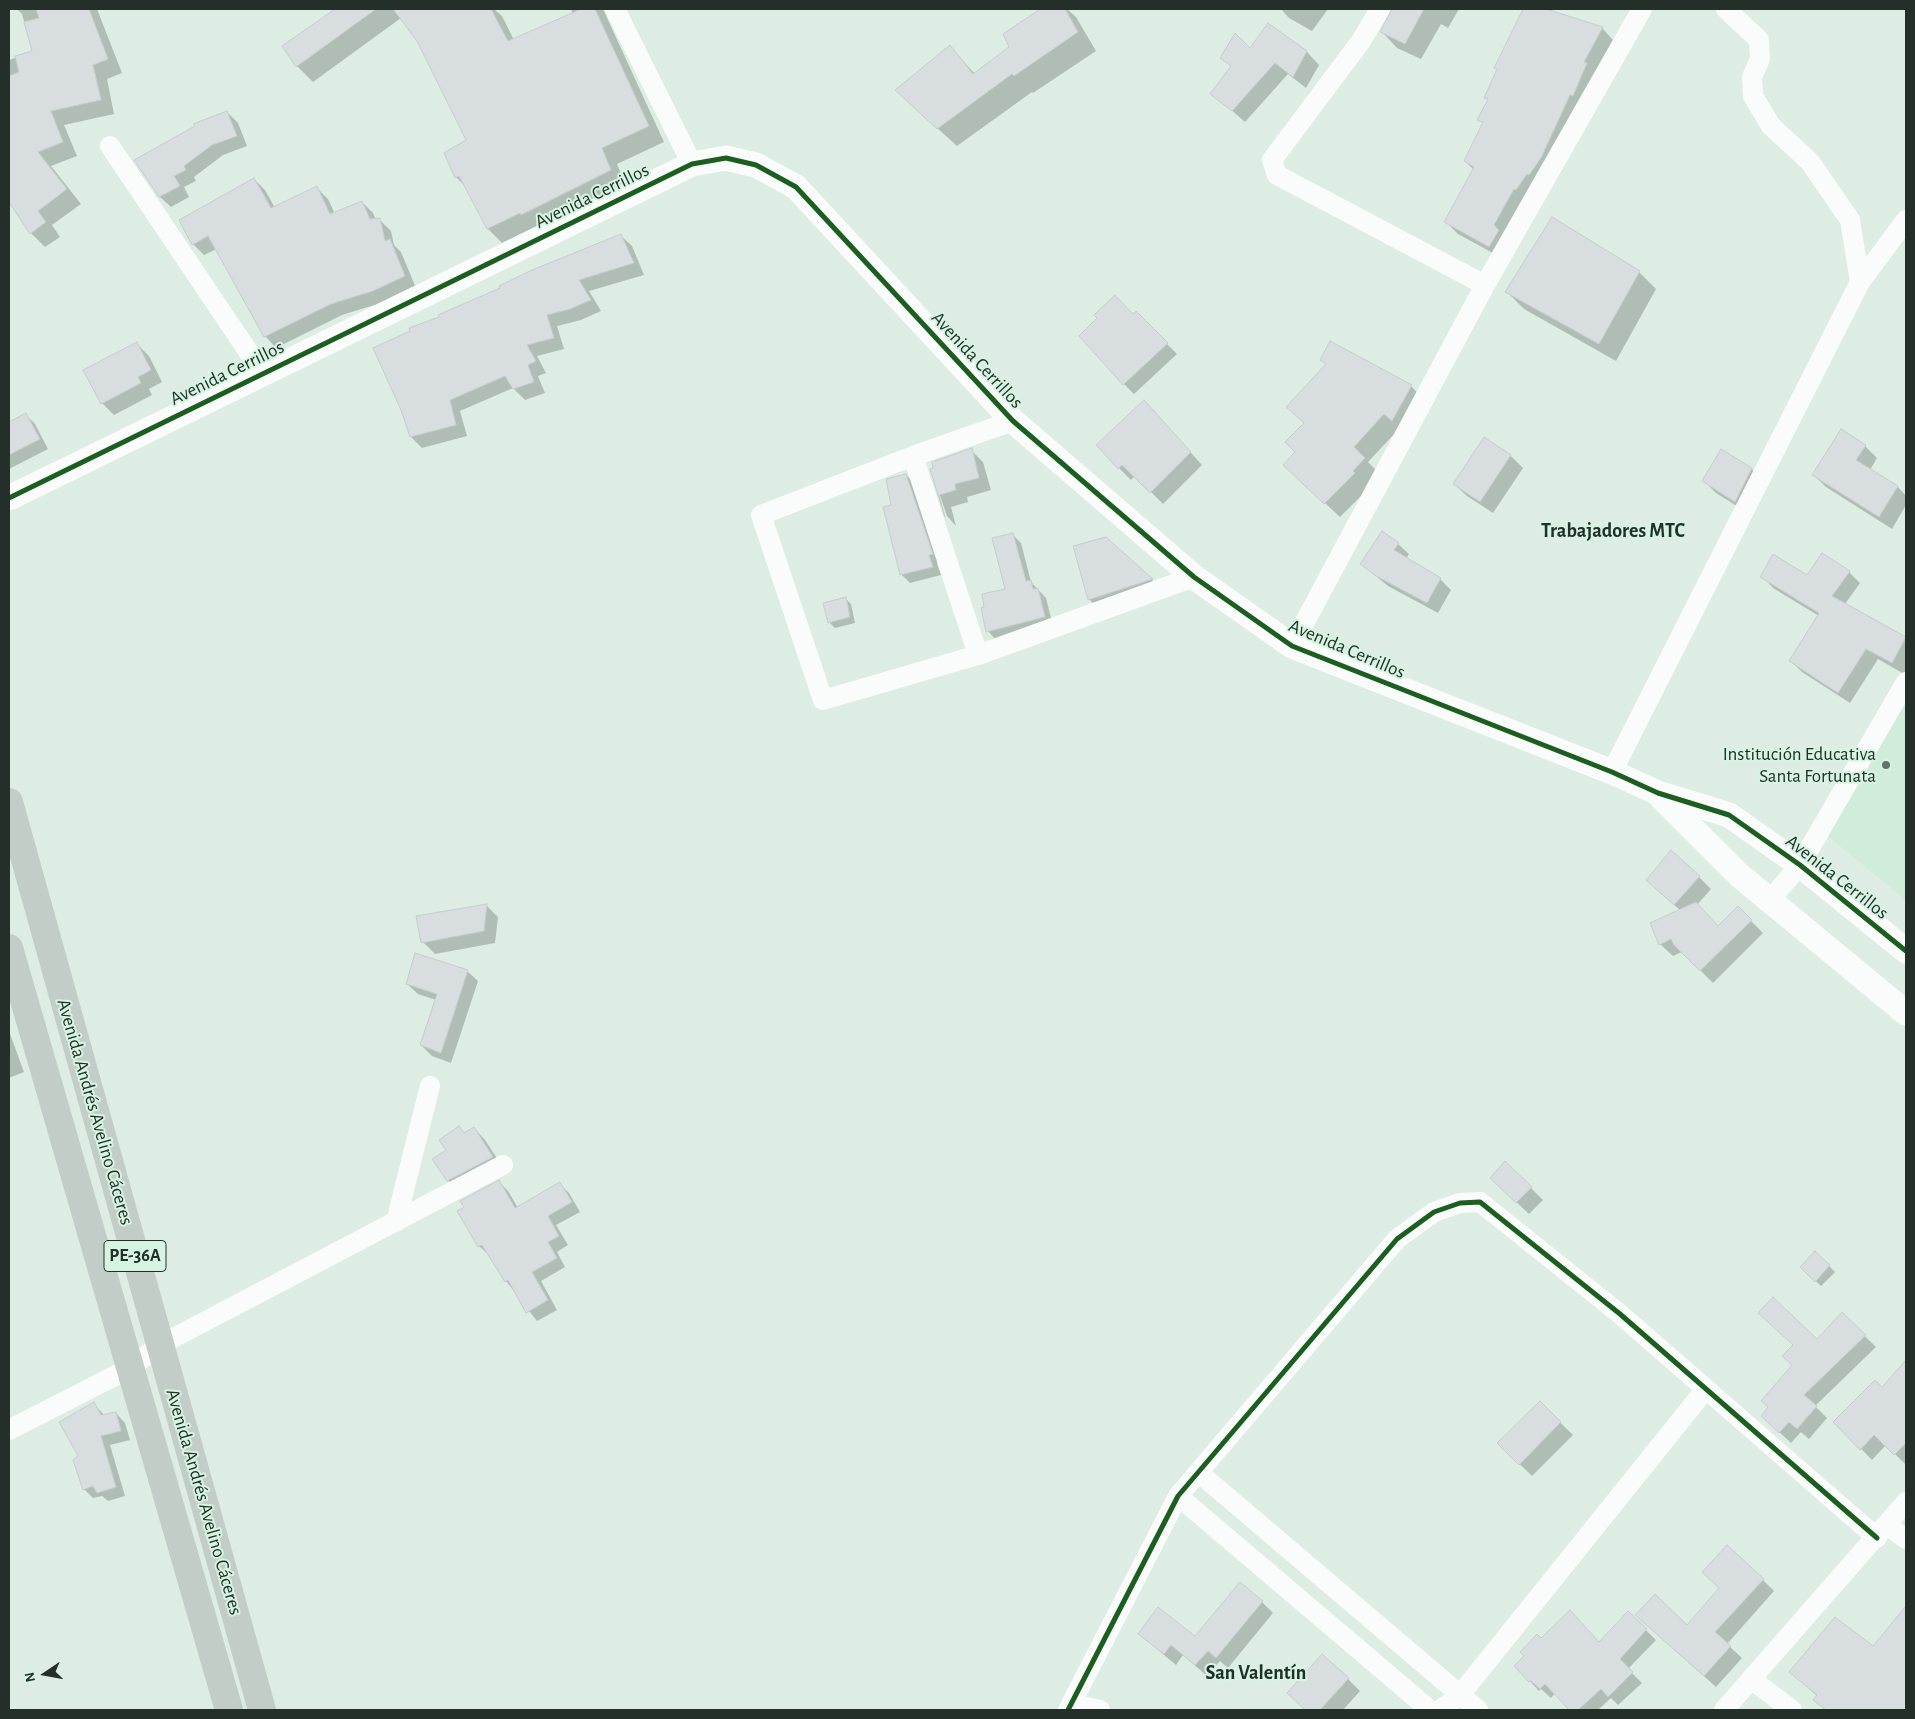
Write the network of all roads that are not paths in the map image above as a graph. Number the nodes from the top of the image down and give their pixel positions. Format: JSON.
{"nodes":[{"id":1,"x":615,"y":9,"type":"edge"},
{"id":2,"x":1380,"y":9,"type":"edge"},
{"id":3,"x":1642,"y":9,"type":"edge"},
{"id":4,"x":1726,"y":9,"type":"edge"},
{"id":5,"x":110,"y":146,"type":"dead end"},
{"id":6,"x":692,"y":164,"type":"junction"},
{"id":7,"x":1906,"y":220,"type":"edge"},
{"id":8,"x":1860,"y":282,"type":"junction"},
{"id":9,"x":1485,"y":285,"type":"junction"},
{"id":10,"x":262,"y":372,"type":"junction"},
{"id":11,"x":1013,"y":421,"type":"junction"},
{"id":12,"x":913,"y":456,"type":"junction"},
{"id":13,"x":9,"y":498,"type":"edge"},
{"id":14,"x":1194,"y":577,"type":"junction"},
{"id":15,"x":1292,"y":646,"type":"junction"},
{"id":16,"x":978,"y":655,"type":"junction"},
{"id":17,"x":1906,"y":682,"type":"edge"},
{"id":18,"x":1612,"y":772,"type":"junction"},
{"id":19,"x":1658,"y":793,"type":"junction"},
{"id":20,"x":9,"y":802,"type":"edge"},
{"id":21,"x":1800,"y":865,"type":"junction"},
{"id":22,"x":1770,"y":900,"type":"junction"},
{"id":23,"x":9,"y":950,"type":"edge"},
{"id":24,"x":1906,"y":951,"type":"edge"},
{"id":25,"x":1906,"y":1013,"type":"edge"},
{"id":26,"x":430,"y":1086,"type":"dead end"},
{"id":27,"x":503,"y":1165,"type":"dead end"},
{"id":28,"x":396,"y":1222,"type":"junction"},
{"id":29,"x":160,"y":1345,"type":"junction"},
{"id":30,"x":130,"y":1368,"type":"junction"},
{"id":31,"x":1705,"y":1390,"type":"junction"},
{"id":32,"x":9,"y":1430,"type":"edge"},
{"id":33,"x":1198,"y":1472,"type":"junction"},
{"id":34,"x":1178,"y":1496,"type":"junction"},
{"id":35,"x":1906,"y":1502,"type":"edge"},
{"id":36,"x":1882,"y":1532,"type":"junction"},
{"id":37,"x":1906,"y":1539,"type":"edge"},
{"id":38,"x":1751,"y":1679,"type":"junction"},
{"id":39,"x":1460,"y":1695,"type":"junction"},
{"id":40,"x":1071,"y":1707,"type":"edge"},
{"id":41,"x":229,"y":1710,"type":"edge"},
{"id":42,"x":262,"y":1710,"type":"edge"},
{"id":43,"x":1100,"y":1710,"type":"edge"},
{"id":44,"x":1430,"y":1710,"type":"edge"},
{"id":45,"x":1440,"y":1710,"type":"edge"},
{"id":46,"x":1478,"y":1710,"type":"edge"},
{"id":47,"x":1724,"y":1710,"type":"edge"},
{"id":48,"x":1792,"y":1710,"type":"edge"}],
"edges":[{"from":1,"to":6,"type":"street"},
{"from":2,"to":9,"type":"street"},
{"from":3,"to":9,"type":"street"},
{"from":4,"to":8,"type":"street"},
{"from":5,"to":10,"type":"street"},
{"from":6,"to":10,"type":"street","name":"Avenida Cerrillos"},
{"from":6,"to":11,"type":"street","name":"Avenida Cerrillos"},
{"from":7,"to":8,"type":"street"},
{"from":8,"to":18,"type":"street"},
{"from":9,"to":15,"type":"street"},
{"from":10,"to":13,"type":"street","name":"Avenida Cerrillos"},
{"from":11,"to":12,"type":"street"},
{"from":11,"to":14,"type":"street","name":"Avenida Cerrillos"},
{"from":12,"to":16,"type":"street"},
{"from":12,"to":16,"type":"street"},
{"from":14,"to":15,"type":"street","name":"Avenida Cerrillos"},
{"from":14,"to":16,"type":"street"},
{"from":15,"to":18,"type":"street","name":"Avenida Cerrillos"},
{"from":17,"to":21,"type":"street"},
{"from":18,"to":19,"type":"street","name":"Avenida Cerrillos"},
{"from":19,"to":21,"type":"street","name":"Avenida Cerrillos"},
{"from":19,"to":22,"type":"street","name":"Avenida Cerrillos"},
{"from":20,"to":29,"type":"highway","name":"Avenida Andrés Avelino Cáceres","number":"PE-36A"},
{"from":21,"to":22,"type":"street"},
{"from":21,"to":24,"type":"street","name":"Avenida Cerrillos"},
{"from":22,"to":25,"type":"street","name":"Avenida Cerrillos"},
{"from":23,"to":30,"type":"highway","name":"Avenida Andrés Avelino Cáceres","number":"PE-36A"},
{"from":26,"to":28,"type":"street"},
{"from":27,"to":28,"type":"street"},
{"from":28,"to":29,"type":"street"},
{"from":29,"to":30,"type":"street"},
{"from":29,"to":42,"type":"highway","name":"Avenida Andrés Avelino Cáceres","number":"PE-36A"},
{"from":30,"to":32,"type":"street"},
{"from":30,"to":41,"type":"highway","name":"Avenida Andrés Avelino Cáceres","number":"PE-36A"},
{"from":31,"to":33,"type":"street"},
{"from":31,"to":36,"type":"street"},
{"from":31,"to":39,"type":"street"},
{"from":33,"to":34,"type":"street"},
{"from":33,"to":39,"type":"street"},
{"from":34,"to":40,"type":"street"},
{"from":34,"to":44,"type":"street"},
{"from":35,"to":36,"type":"street"},
{"from":36,"to":37,"type":"street"},
{"from":36,"to":38,"type":"street"},
{"from":38,"to":47,"type":"street"},
{"from":38,"to":48,"type":"street"},
{"from":39,"to":45,"type":"street"},
{"from":39,"to":46,"type":"street"},
{"from":40,"to":43,"type":"street"}]}
